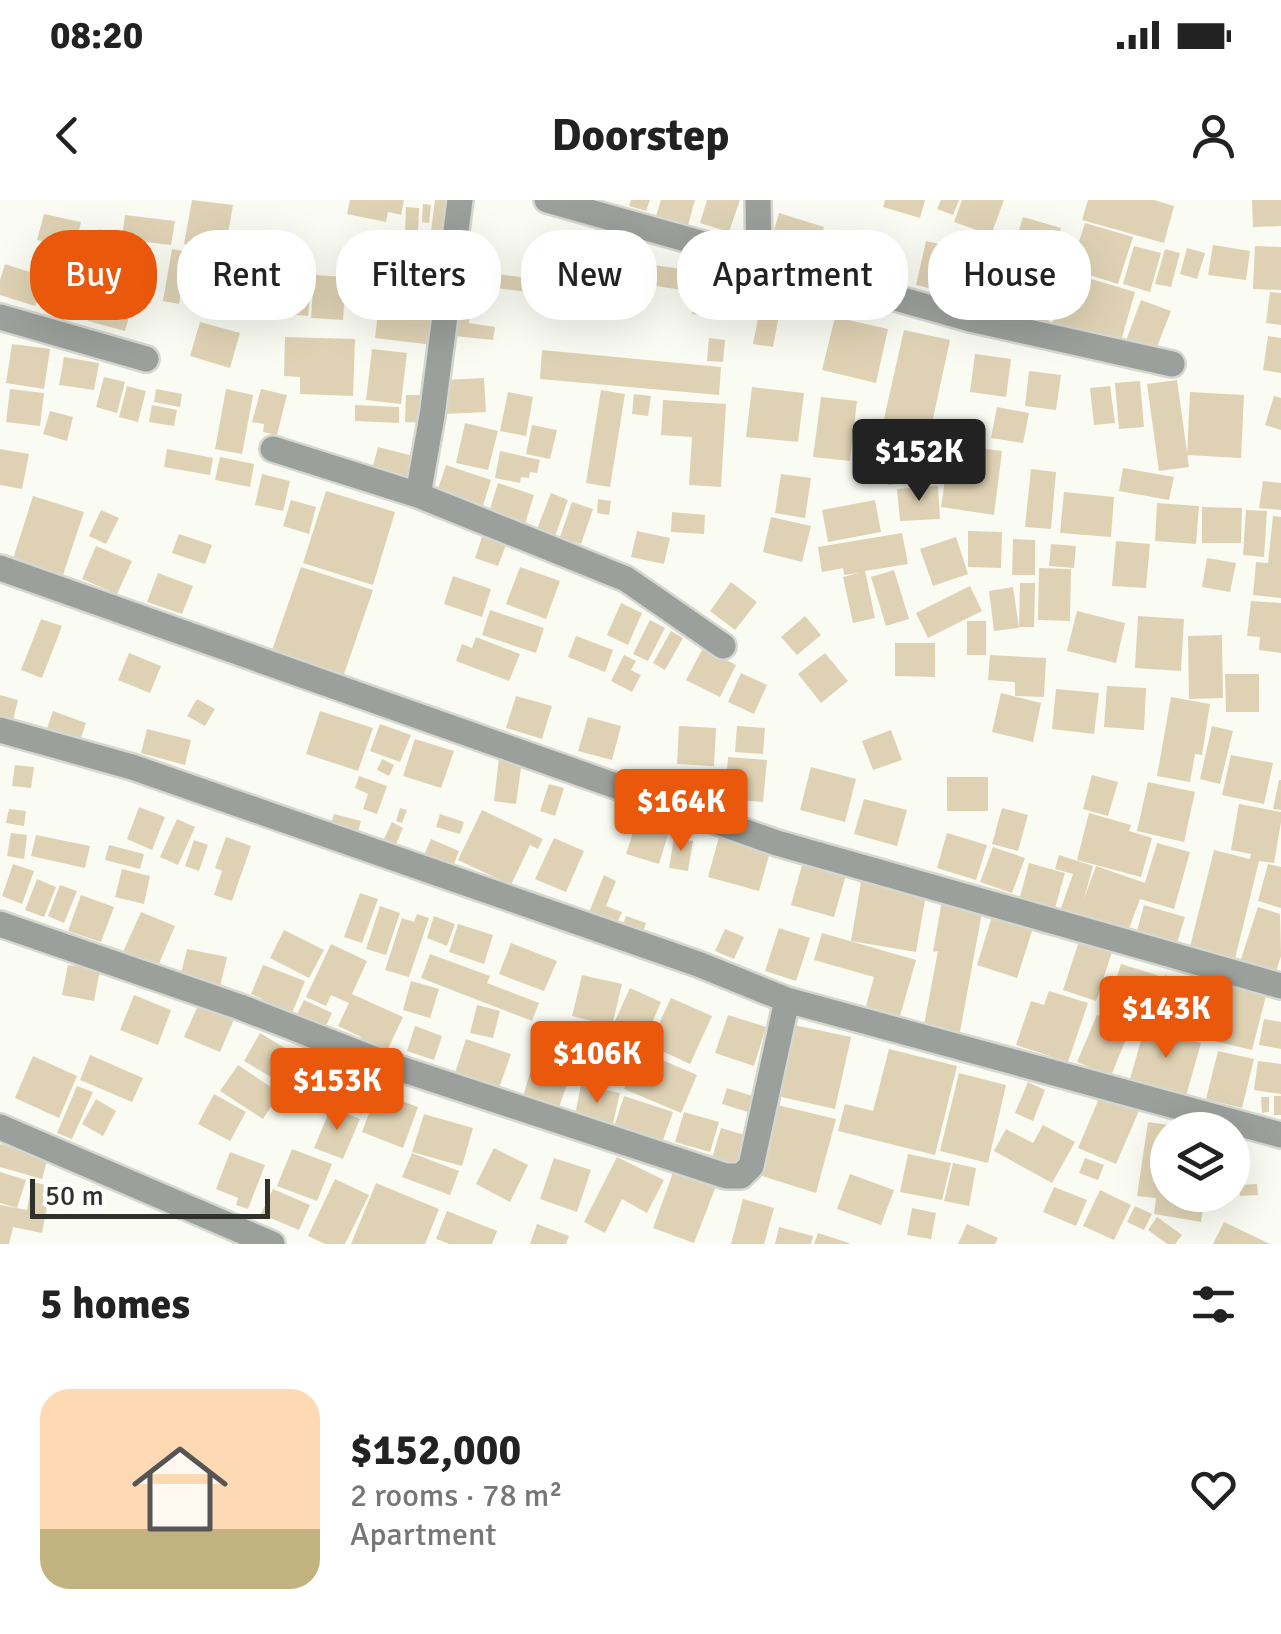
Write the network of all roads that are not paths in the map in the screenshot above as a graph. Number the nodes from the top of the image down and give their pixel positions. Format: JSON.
{"nodes":[{"id":1,"x":460,"y":200,"type":"edge"},
{"id":2,"x":547,"y":200,"type":"edge"},
{"id":3,"x":758,"y":200,"type":"edge"},
{"id":4,"x":759,"y":230,"type":"edge"},
{"id":5,"x":677,"y":236,"type":"edge"},
{"id":6,"x":908,"y":301,"type":"edge"},
{"id":7,"x":0,"y":317,"type":"edge"},
{"id":8,"x":146,"y":359,"type":"dead end"},
{"id":9,"x":1172,"y":364,"type":"dead end"},
{"id":10,"x":273,"y":449,"type":"dead end"},
{"id":11,"x":418,"y":495,"type":"junction"},
{"id":12,"x":0,"y":568,"type":"edge"},
{"id":13,"x":723,"y":646,"type":"dead end"},
{"id":14,"x":0,"y":730,"type":"edge"},
{"id":15,"x":0,"y":924,"type":"edge"},
{"id":16,"x":1281,"y":986,"type":"edge"},
{"id":17,"x":786,"y":1000,"type":"junction"},
{"id":18,"x":0,"y":1127,"type":"edge"},
{"id":19,"x":1281,"y":1135,"type":"edge"},
{"id":20,"x":272,"y":1244,"type":"edge"}],
"edges":[{"from":1,"to":11,"type":"street"},
{"from":2,"to":5,"type":"street"},
{"from":3,"to":4,"type":"street"},
{"from":6,"to":9,"type":"street"},
{"from":7,"to":8,"type":"street"},
{"from":10,"to":11,"type":"street"},
{"from":11,"to":13,"type":"street"},
{"from":12,"to":16,"type":"street"},
{"from":14,"to":17,"type":"street"},
{"from":15,"to":17,"type":"street"},
{"from":17,"to":19,"type":"street"},
{"from":18,"to":20,"type":"street"}]}
